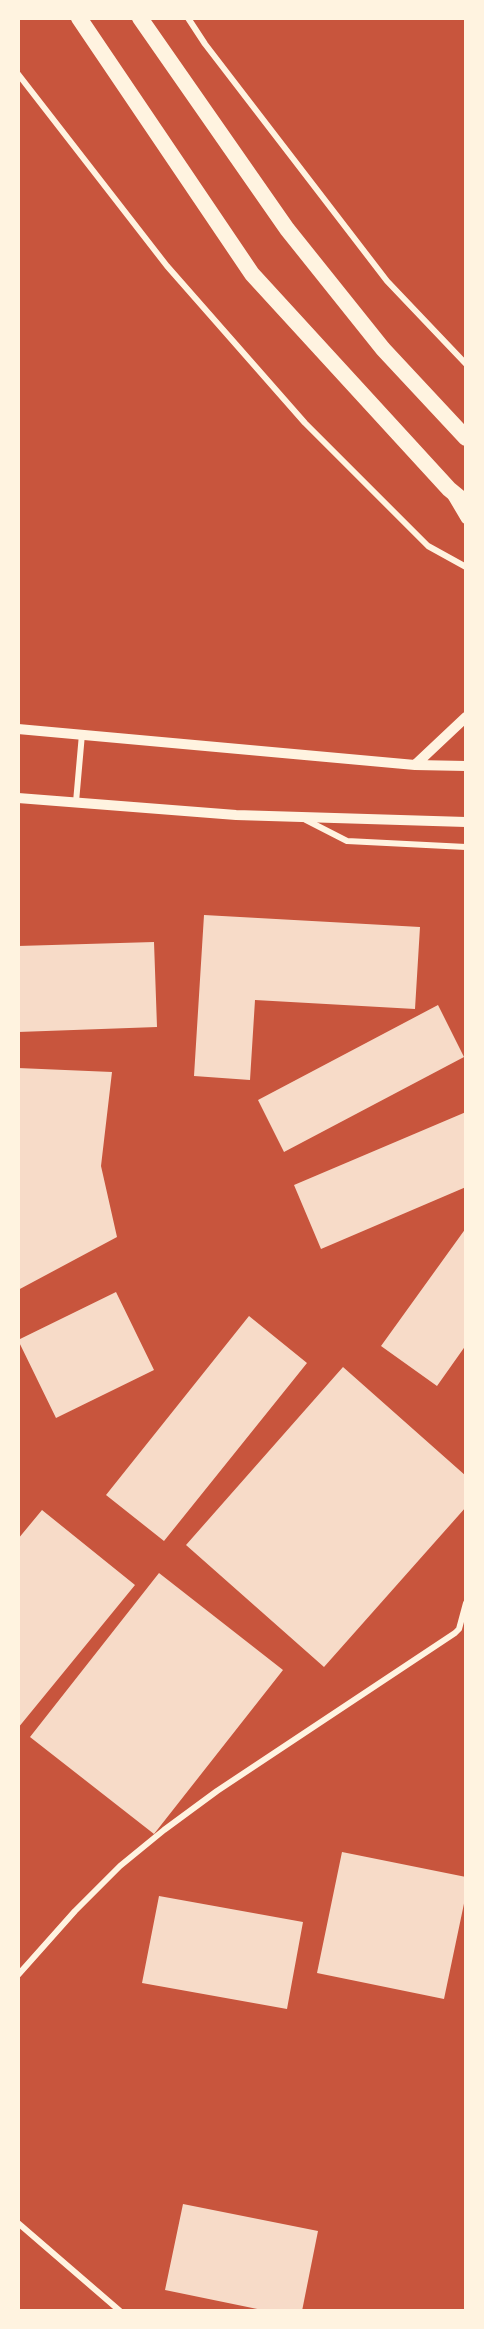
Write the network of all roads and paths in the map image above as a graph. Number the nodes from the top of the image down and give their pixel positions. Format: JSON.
{"nodes":[{"id":1,"x":79,"y":18,"type":"edge"},
{"id":2,"x":140,"y":18,"type":"edge"},
{"id":3,"x":188,"y":18,"type":"edge"},
{"id":4,"x":18,"y":75,"type":"edge"},
{"id":5,"x":466,"y":364,"type":"edge"},
{"id":6,"x":466,"y":438,"type":"edge"},
{"id":7,"x":448,"y":489,"type":"junction"},
{"id":8,"x":466,"y":503,"type":"edge"},
{"id":9,"x":466,"y":519,"type":"edge"},
{"id":10,"x":466,"y":567,"type":"edge"},
{"id":11,"x":466,"y":717,"type":"edge"},
{"id":12,"x":18,"y":729,"type":"edge"},
{"id":13,"x":82,"y":734,"type":"junction"},
{"id":14,"x":416,"y":765,"type":"junction"},
{"id":15,"x":466,"y":766,"type":"edge"},
{"id":16,"x":18,"y":798,"type":"edge"},
{"id":17,"x":76,"y":802,"type":"junction"},
{"id":18,"x":302,"y":818,"type":"junction"},
{"id":19,"x":466,"y":822,"type":"edge"},
{"id":20,"x":466,"y":848,"type":"edge"},
{"id":21,"x":466,"y":1603,"type":"edge"},
{"id":22,"x":463,"y":1630,"type":"edge"},
{"id":23,"x":18,"y":1975,"type":"edge"},
{"id":24,"x":18,"y":2223,"type":"edge"},
{"id":25,"x":120,"y":2311,"type":"edge"}],
"edges":[{"from":1,"to":7,"type":"highway"},
{"from":2,"to":6,"type":"highway"},
{"from":3,"to":5,"type":"street"},
{"from":4,"to":10,"type":"street"},
{"from":7,"to":8,"type":"highway"},
{"from":7,"to":9,"type":"street"},
{"from":11,"to":14,"type":"street"},
{"from":12,"to":13,"type":"street"},
{"from":13,"to":14,"type":"street"},
{"from":13,"to":17,"type":"street"},
{"from":14,"to":15,"type":"street"},
{"from":16,"to":17,"type":"street"},
{"from":17,"to":18,"type":"street"},
{"from":18,"to":19,"type":"street"},
{"from":18,"to":20,"type":"street"},
{"from":21,"to":22,"type":"street"},
{"from":22,"to":23,"type":"street"},
{"from":24,"to":25,"type":"street"}]}
